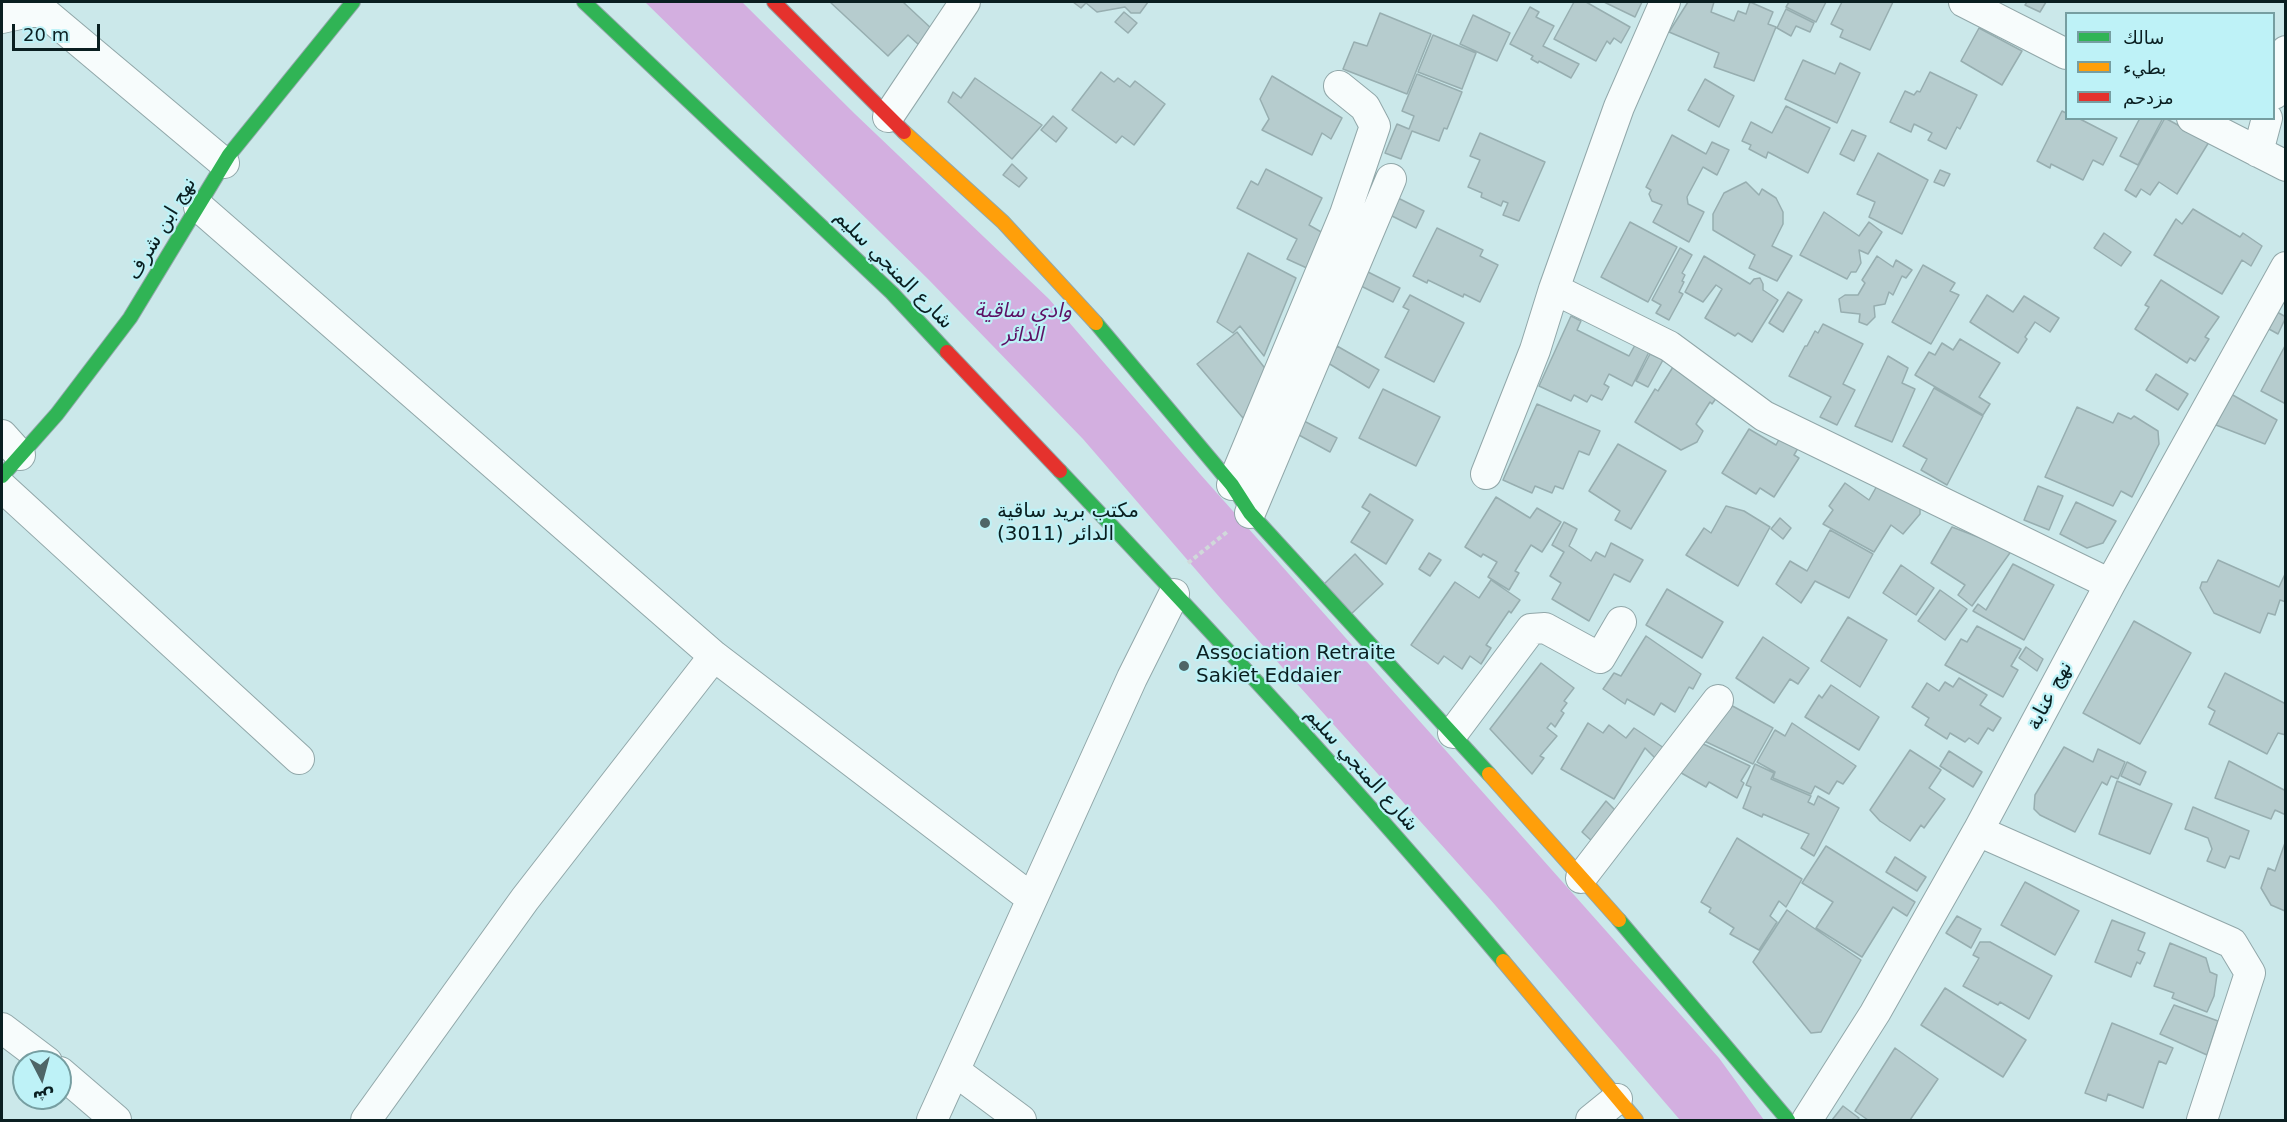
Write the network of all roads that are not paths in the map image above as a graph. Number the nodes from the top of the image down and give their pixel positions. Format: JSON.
{"nodes":[{"id":1,"x":353,"y":2,"type":"edge"},
{"id":2,"x":584,"y":2,"type":"edge"},
{"id":3,"x":774,"y":2,"type":"edge"},
{"id":4,"x":965,"y":2,"type":"edge"},
{"id":5,"x":1665,"y":2,"type":"edge"},
{"id":6,"x":1972,"y":4,"type":"edge"},
{"id":7,"x":2,"y":18,"type":"edge"},
{"id":8,"x":2286,"y":51,"type":"edge"},
{"id":9,"x":2065,"y":53,"type":"edge"},
{"id":10,"x":1339,"y":86,"type":"dead end"},
{"id":11,"x":2275,"y":90,"type":"edge"},
{"id":12,"x":888,"y":117,"type":"junction"},
{"id":13,"x":2196,"y":120,"type":"edge"},
{"id":14,"x":2266,"y":120,"type":"edge"},
{"id":15,"x":2258,"y":152,"type":"junction"},
{"id":16,"x":224,"y":162,"type":"junction"},
{"id":17,"x":2286,"y":166,"type":"edge"},
{"id":18,"x":1391,"y":179,"type":"dead end"},
{"id":19,"x":200,"y":207,"type":"junction"},
{"id":20,"x":2286,"y":267,"type":"edge"},
{"id":21,"x":1554,"y":289,"type":"junction"},
{"id":22,"x":8,"y":455,"type":"edge"},
{"id":23,"x":1486,"y":474,"type":"dead end"},
{"id":24,"x":1232,"y":485,"type":"junction"},
{"id":25,"x":2,"y":487,"type":"edge"},
{"id":26,"x":1242,"y":520,"type":"junction"},
{"id":27,"x":2110,"y":584,"type":"junction"},
{"id":28,"x":1174,"y":594,"type":"junction"},
{"id":29,"x":1621,"y":622,"type":"dead end"},
{"id":30,"x":714,"y":656,"type":"junction"},
{"id":31,"x":1718,"y":700,"type":"dead end"},
{"id":32,"x":1453,"y":733,"type":"junction"},
{"id":33,"x":299,"y":759,"type":"dead end"},
{"id":34,"x":1978,"y":831,"type":"junction"},
{"id":35,"x":1581,"y":878,"type":"junction"},
{"id":36,"x":1030,"y":898,"type":"junction"},
{"id":37,"x":2,"y":1028,"type":"edge"},
{"id":38,"x":31,"y":1050,"type":"edge"},
{"id":39,"x":955,"y":1071,"type":"junction"},
{"id":40,"x":72,"y":1082,"type":"edge"},
{"id":41,"x":1627,"y":1110,"type":"edge"},
{"id":42,"x":116,"y":1120,"type":"edge"},
{"id":43,"x":366,"y":1120,"type":"edge"},
{"id":44,"x":932,"y":1120,"type":"edge"},
{"id":45,"x":1021,"y":1120,"type":"edge"},
{"id":46,"x":1591,"y":1120,"type":"edge"},
{"id":47,"x":1788,"y":1120,"type":"edge"},
{"id":48,"x":1807,"y":1120,"type":"edge"},
{"id":49,"x":2202,"y":1120,"type":"edge"}],
"edges":[{"from":1,"to":16,"type":"main road","name":"نهج ابن شرف"},
{"from":2,"to":28,"type":"main road","name":"شارع المنجي سليم"},
{"from":3,"to":12,"type":"main road"},
{"from":4,"to":12,"type":"street"},
{"from":5,"to":21,"type":"street"},
{"from":6,"to":9,"type":"street"},
{"from":7,"to":16,"type":"street"},
{"from":8,"to":11,"type":"street"},
{"from":10,"to":24,"type":"street"},
{"from":12,"to":24,"type":"main road"},
{"from":13,"to":15,"type":"street"},
{"from":14,"to":15,"type":"street"},
{"from":15,"to":17,"type":"street"},
{"from":16,"to":19,"type":"main road","name":"نهج ابن شرف"},
{"from":18,"to":26,"type":"street"},
{"from":19,"to":22,"type":"main road","name":"نهج ابن شرف"},
{"from":19,"to":30,"type":"street"},
{"from":20,"to":27,"type":"street","name":"نهج عنابة"},
{"from":21,"to":23,"type":"street"},
{"from":21,"to":27,"type":"street"},
{"from":24,"to":26,"type":"main road"},
{"from":25,"to":33,"type":"street"},
{"from":26,"to":32,"type":"main road"},
{"from":27,"to":34,"type":"street","name":"نهج عنابة"},
{"from":28,"to":36,"type":"street"},
{"from":28,"to":41,"type":"main road","name":"شارع المنجي سليم"},
{"from":29,"to":32,"type":"street"},
{"from":30,"to":36,"type":"street"},
{"from":30,"to":43,"type":"street"},
{"from":31,"to":35,"type":"street"},
{"from":32,"to":35,"type":"main road"},
{"from":34,"to":48,"type":"street","name":"نهج عنابة"},
{"from":34,"to":49,"type":"street"},
{"from":35,"to":47,"type":"main road"},
{"from":36,"to":39,"type":"street"},
{"from":37,"to":38,"type":"street"},
{"from":39,"to":44,"type":"street"},
{"from":39,"to":45,"type":"street"},
{"from":40,"to":42,"type":"street"},
{"from":41,"to":46,"type":"street"}]}
